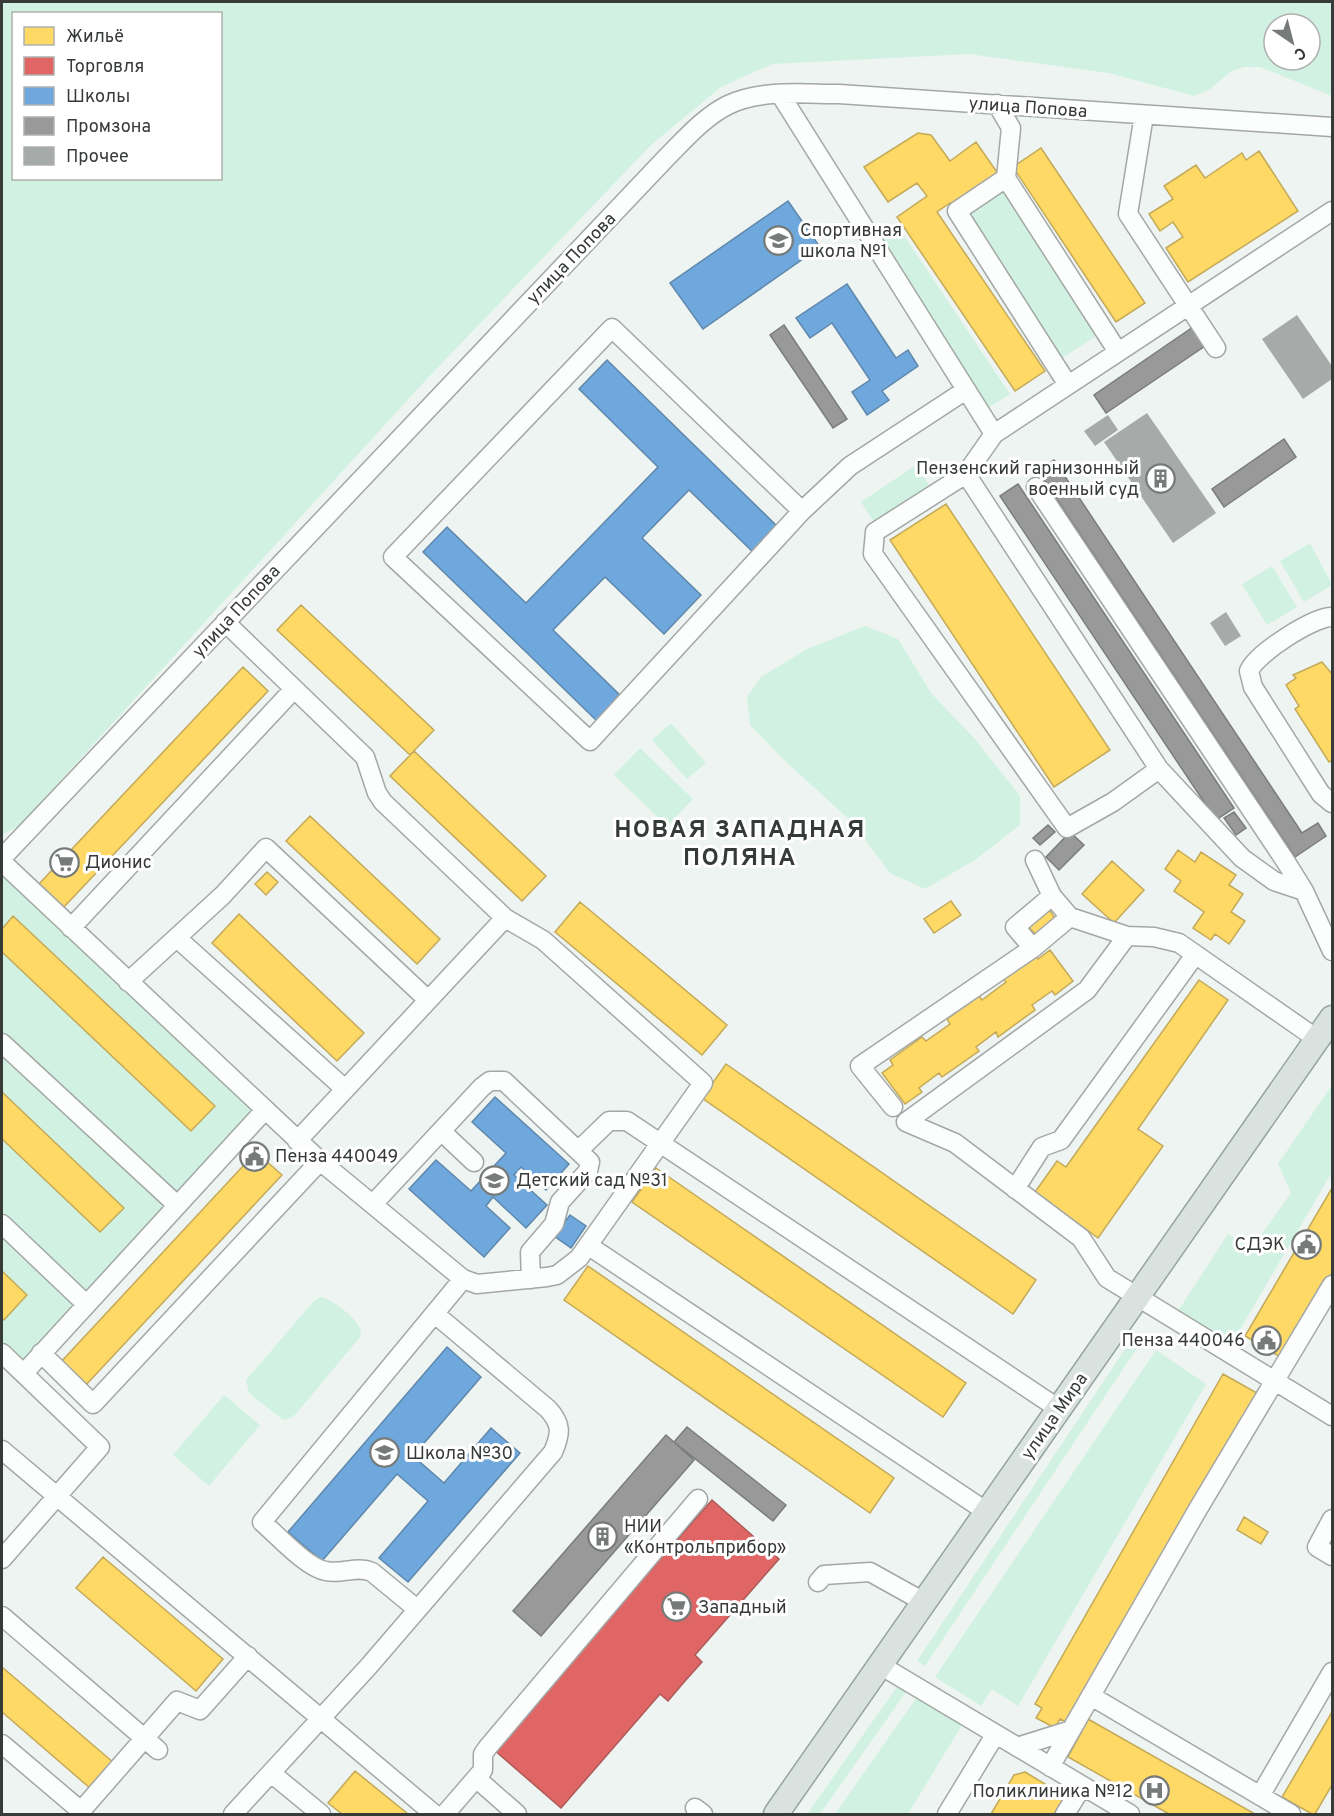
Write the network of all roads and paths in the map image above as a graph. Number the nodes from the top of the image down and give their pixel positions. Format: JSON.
{"nodes":[{"id":1,"x":780,"y":94,"type":"junction"},
{"id":2,"x":997,"y":104,"type":"junction"},
{"id":3,"x":1144,"y":115,"type":"junction"},
{"id":4,"x":1332,"y":127,"type":"edge"},
{"id":5,"x":1006,"y":178,"type":"junction"},
{"id":6,"x":1332,"y":211,"type":"edge"},
{"id":7,"x":1188,"y":306,"type":"junction"},
{"id":8,"x":1216,"y":348,"type":"dead end"},
{"id":9,"x":1118,"y":352,"type":"junction"},
{"id":10,"x":1068,"y":385,"type":"junction"},
{"id":11,"x":966,"y":390,"type":"junction"},
{"id":12,"x":994,"y":434,"type":"junction"},
{"id":13,"x":966,"y":474,"type":"junction"},
{"id":14,"x":1036,"y":487,"type":"dead end"},
{"id":15,"x":802,"y":511,"type":"junction"},
{"id":16,"x":1332,"y":617,"type":"edge"},
{"id":17,"x":225,"y":622,"type":"junction"},
{"id":18,"x":294,"y":689,"type":"junction"},
{"id":19,"x":1159,"y":769,"type":"junction"},
{"id":20,"x":1332,"y":803,"type":"edge"},
{"id":21,"x":2,"y":860,"type":"edge"},
{"id":22,"x":1035,"y":860,"type":"dead end"},
{"id":23,"x":1304,"y":891,"type":"junction"},
{"id":24,"x":1052,"y":896,"type":"junction"},
{"id":25,"x":1070,"y":917,"type":"junction"},
{"id":26,"x":505,"y":918,"type":"junction"},
{"id":27,"x":71,"y":928,"type":"junction"},
{"id":28,"x":1127,"y":936,"type":"junction"},
{"id":29,"x":178,"y":939,"type":"junction"},
{"id":30,"x":1033,"y":948,"type":"junction"},
{"id":31,"x":1332,"y":951,"type":"edge"},
{"id":32,"x":1195,"y":955,"type":"junction"},
{"id":33,"x":128,"y":982,"type":"junction"},
{"id":34,"x":428,"y":1000,"type":"junction"},
{"id":35,"x":1327,"y":1030,"type":"edge"},
{"id":36,"x":2,"y":1043,"type":"edge"},
{"id":37,"x":345,"y":1089,"type":"junction"},
{"id":38,"x":893,"y":1107,"type":"dead end"},
{"id":39,"x":264,"y":1111,"type":"junction"},
{"id":40,"x":441,"y":1131,"type":"junction"},
{"id":41,"x":297,"y":1141,"type":"junction"},
{"id":42,"x":661,"y":1143,"type":"junction"},
{"id":43,"x":580,"y":1149,"type":"junction"},
{"id":44,"x":320,"y":1161,"type":"junction"},
{"id":45,"x":474,"y":1162,"type":"dead end"},
{"id":46,"x":1015,"y":1189,"type":"junction"},
{"id":47,"x":373,"y":1204,"type":"junction"},
{"id":48,"x":177,"y":1205,"type":"junction"},
{"id":49,"x":2,"y":1224,"type":"edge"},
{"id":50,"x":589,"y":1246,"type":"junction"},
{"id":51,"x":464,"y":1279,"type":"junction"},
{"id":52,"x":531,"y":1279,"type":"junction"},
{"id":53,"x":1332,"y":1285,"type":"edge"},
{"id":54,"x":1136,"y":1298,"type":"junction"},
{"id":55,"x":86,"y":1304,"type":"junction"},
{"id":56,"x":435,"y":1314,"type":"junction"},
{"id":57,"x":2,"y":1353,"type":"edge"},
{"id":58,"x":40,"y":1353,"type":"junction"},
{"id":59,"x":24,"y":1373,"type":"junction"},
{"id":60,"x":1276,"y":1381,"type":"junction"},
{"id":61,"x":1059,"y":1409,"type":"junction"},
{"id":62,"x":1332,"y":1416,"type":"edge"},
{"id":63,"x":2,"y":1450,"type":"edge"},
{"id":64,"x":56,"y":1497,"type":"junction"},
{"id":65,"x":698,"y":1499,"type":"dead end"},
{"id":66,"x":987,"y":1512,"type":"junction"},
{"id":67,"x":1332,"y":1520,"type":"edge"},
{"id":68,"x":1332,"y":1556,"type":"edge"},
{"id":69,"x":2,"y":1559,"type":"edge"},
{"id":70,"x":818,"y":1582,"type":"dead end"},
{"id":71,"x":924,"y":1602,"type":"junction"},
{"id":72,"x":417,"y":1610,"type":"junction"},
{"id":73,"x":2,"y":1616,"type":"edge"},
{"id":74,"x":248,"y":1656,"type":"junction"},
{"id":75,"x":880,"y":1665,"type":"junction"},
{"id":76,"x":1332,"y":1672,"type":"edge"},
{"id":77,"x":1091,"y":1696,"type":"junction"},
{"id":78,"x":321,"y":1719,"type":"junction"},
{"id":79,"x":1071,"y":1730,"type":"junction"},
{"id":80,"x":995,"y":1735,"type":"junction"},
{"id":81,"x":2,"y":1744,"type":"edge"},
{"id":82,"x":151,"y":1744,"type":"junction"},
{"id":83,"x":1017,"y":1747,"type":"junction"},
{"id":84,"x":1050,"y":1767,"type":"junction"},
{"id":85,"x":271,"y":1773,"type":"junction"},
{"id":86,"x":476,"y":1778,"type":"junction"},
{"id":87,"x":1082,"y":1787,"type":"junction"},
{"id":88,"x":1260,"y":1796,"type":"junction"},
{"id":89,"x":1286,"y":1813,"type":"edge"},
{"id":90,"x":233,"y":1814,"type":"edge"},
{"id":91,"x":321,"y":1815,"type":"edge"},
{"id":92,"x":434,"y":1815,"type":"edge"},
{"id":93,"x":445,"y":1815,"type":"edge"},
{"id":94,"x":517,"y":1815,"type":"edge"},
{"id":95,"x":776,"y":1815,"type":"edge"},
{"id":96,"x":947,"y":1815,"type":"edge"},
{"id":97,"x":1065,"y":1815,"type":"edge"},
{"id":98,"x":1130,"y":1815,"type":"edge"}],
"edges":[{"from":1,"to":2,"type":"street","name":"улица Попова"},
{"from":1,"to":11,"type":"street"},
{"from":1,"to":17,"type":"street","name":"улица Попова"},
{"from":2,"to":3,"type":"street","name":"улица Попова"},
{"from":2,"to":5,"type":"street"},
{"from":3,"to":4,"type":"street","name":"улица Попова"},
{"from":3,"to":7,"type":"street"},
{"from":5,"to":9,"type":"street"},
{"from":5,"to":10,"type":"street"},
{"from":6,"to":7,"type":"street"},
{"from":7,"to":8,"type":"street"},
{"from":7,"to":9,"type":"street"},
{"from":9,"to":10,"type":"street"},
{"from":10,"to":12,"type":"street"},
{"from":11,"to":12,"type":"street"},
{"from":11,"to":15,"type":"street"},
{"from":12,"to":13,"type":"street"},
{"from":13,"to":19,"type":"street"},
{"from":13,"to":19,"type":"street"},
{"from":14,"to":23,"type":"street"},
{"from":15,"to":15,"type":"street"},
{"from":16,"to":20,"type":"street"},
{"from":17,"to":18,"type":"street"},
{"from":17,"to":21,"type":"street","name":"улица Попова"},
{"from":18,"to":26,"type":"street"},
{"from":18,"to":27,"type":"street"},
{"from":19,"to":23,"type":"street"},
{"from":21,"to":27,"type":"street"},
{"from":22,"to":24,"type":"street"},
{"from":23,"to":31,"type":"street"},
{"from":24,"to":25,"type":"street"},
{"from":24,"to":30,"type":"street"},
{"from":25,"to":28,"type":"street"},
{"from":25,"to":30,"type":"street"},
{"from":26,"to":34,"type":"street"},
{"from":26,"to":42,"type":"street"},
{"from":27,"to":33,"type":"street"},
{"from":28,"to":32,"type":"street"},
{"from":28,"to":46,"type":"street"},
{"from":29,"to":33,"type":"street"},
{"from":29,"to":34,"type":"street"},
{"from":29,"to":37,"type":"street"},
{"from":30,"to":38,"type":"street"},
{"from":32,"to":35,"type":"street"},
{"from":32,"to":46,"type":"street"},
{"from":33,"to":39,"type":"street"},
{"from":34,"to":37,"type":"street"},
{"from":35,"to":54,"type":"main road","name":"улица Мира"},
{"from":36,"to":48,"type":"street"},
{"from":37,"to":41,"type":"street"},
{"from":39,"to":41,"type":"street"},
{"from":39,"to":48,"type":"street"},
{"from":40,"to":43,"type":"street"},
{"from":40,"to":45,"type":"street"},
{"from":40,"to":47,"type":"street"},
{"from":41,"to":44,"type":"street"},
{"from":42,"to":43,"type":"street"},
{"from":42,"to":50,"type":"street"},
{"from":42,"to":61,"type":"street"},
{"from":43,"to":52,"type":"street"},
{"from":44,"to":47,"type":"street"},
{"from":44,"to":58,"type":"street"},
{"from":46,"to":54,"type":"street"},
{"from":47,"to":51,"type":"street"},
{"from":48,"to":55,"type":"street"},
{"from":49,"to":55,"type":"street"},
{"from":50,"to":52,"type":"street"},
{"from":50,"to":66,"type":"street"},
{"from":51,"to":52,"type":"street"},
{"from":51,"to":56,"type":"street"},
{"from":53,"to":60,"type":"street"},
{"from":54,"to":60,"type":"street"},
{"from":54,"to":61,"type":"main road","name":"улица Мира"},
{"from":55,"to":58,"type":"street"},
{"from":56,"to":72,"type":"street"},
{"from":56,"to":72,"type":"street"},
{"from":57,"to":59,"type":"street"},
{"from":58,"to":59,"type":"street"},
{"from":59,"to":64,"type":"street"},
{"from":60,"to":62,"type":"street"},
{"from":60,"to":77,"type":"street"},
{"from":61,"to":66,"type":"main road","name":"улица Мира"},
{"from":63,"to":64,"type":"street"},
{"from":64,"to":69,"type":"street"},
{"from":64,"to":74,"type":"street"},
{"from":65,"to":86,"type":"street"},
{"from":66,"to":71,"type":"main road","name":"улица Мира"},
{"from":67,"to":68,"type":"street"},
{"from":70,"to":71,"type":"street"},
{"from":71,"to":75,"type":"main road","name":"улица Мира"},
{"from":72,"to":78,"type":"street"},
{"from":73,"to":82,"type":"street"},
{"from":74,"to":78,"type":"street"},
{"from":74,"to":82,"type":"street"},
{"from":75,"to":80,"type":"street"},
{"from":75,"to":95,"type":"main road","name":"улица Мира"},
{"from":76,"to":88,"type":"street"},
{"from":77,"to":79,"type":"street"},
{"from":77,"to":88,"type":"street"},
{"from":78,"to":85,"type":"street"},
{"from":78,"to":92,"type":"street"},
{"from":79,"to":83,"type":"street"},
{"from":79,"to":84,"type":"street"},
{"from":80,"to":83,"type":"street"},
{"from":80,"to":96,"type":"street"},
{"from":81,"to":82,"type":"street"},
{"from":83,"to":84,"type":"street"},
{"from":84,"to":87,"type":"street"},
{"from":85,"to":90,"type":"street"},
{"from":85,"to":91,"type":"street"},
{"from":86,"to":93,"type":"street"},
{"from":86,"to":94,"type":"street"},
{"from":87,"to":97,"type":"street"},
{"from":87,"to":98,"type":"street"},
{"from":88,"to":89,"type":"street"}]}
